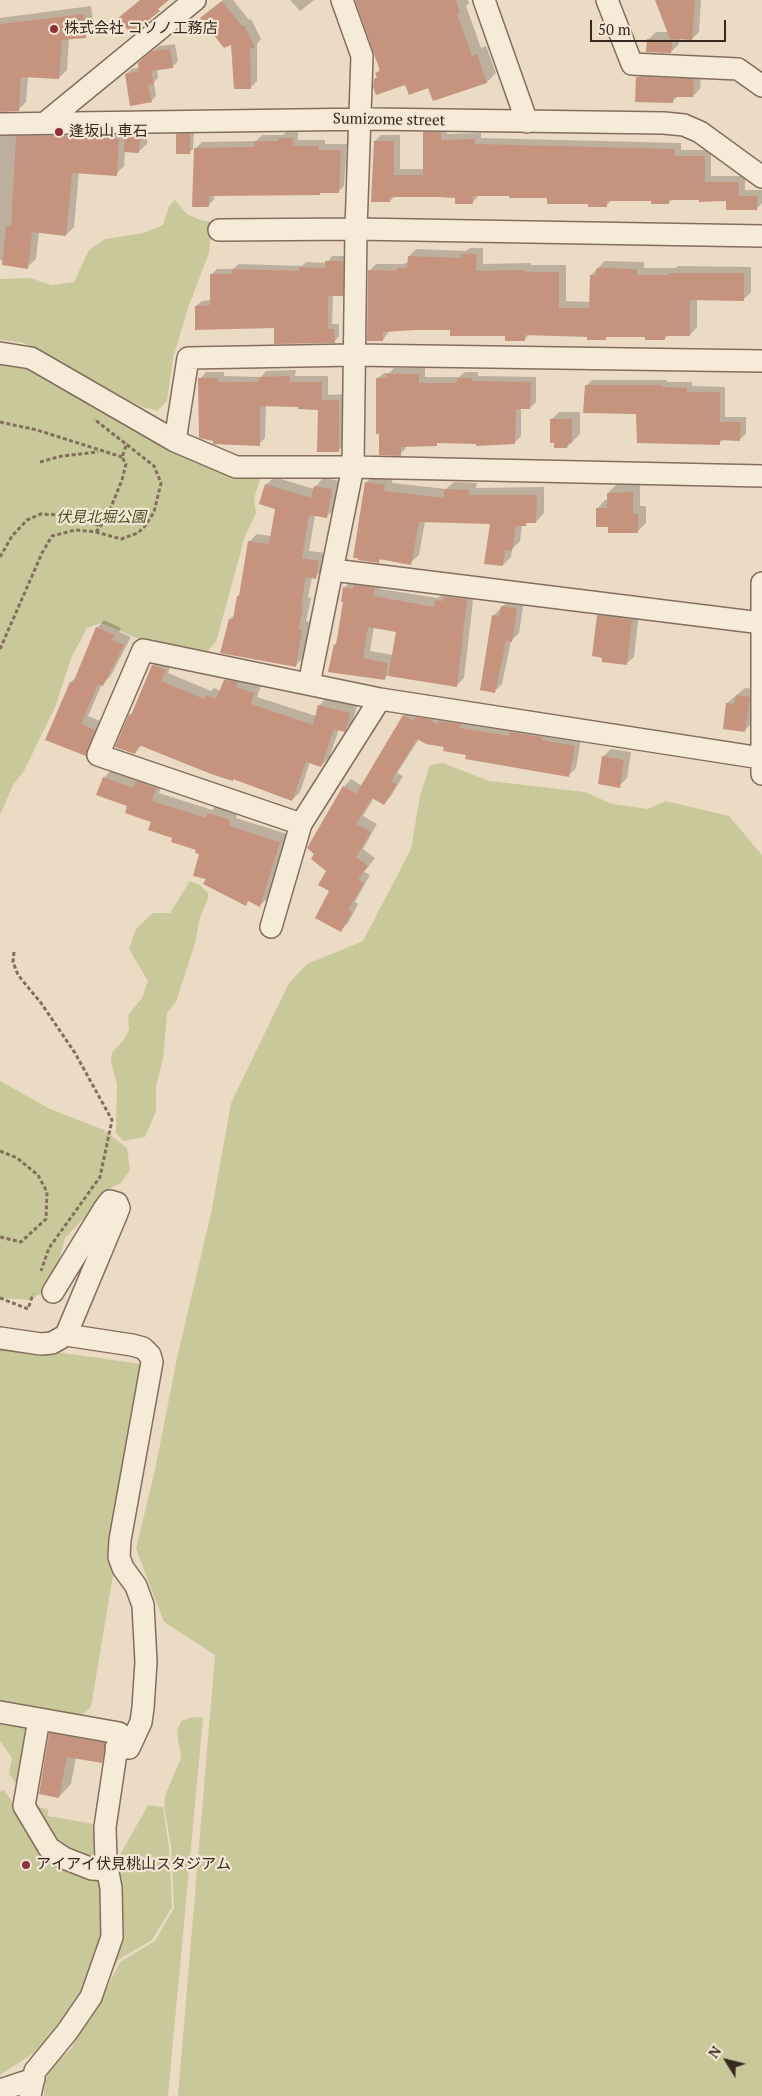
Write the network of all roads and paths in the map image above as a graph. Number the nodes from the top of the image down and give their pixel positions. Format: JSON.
{"nodes":[{"id":1,"x":195,"y":0,"type":"edge"},
{"id":2,"x":342,"y":0,"type":"edge"},
{"id":3,"x":484,"y":0,"type":"edge"},
{"id":4,"x":606,"y":0,"type":"edge"},
{"id":5,"x":762,"y":86,"type":"edge"},
{"id":6,"x":361,"y":119,"type":"junction"},
{"id":7,"x":46,"y":122,"type":"junction"},
{"id":8,"x":527,"y":122,"type":"junction"},
{"id":9,"x":0,"y":124,"type":"edge"},
{"id":10,"x":762,"y":177,"type":"edge"},
{"id":11,"x":356,"y":229,"type":"junction"},
{"id":12,"x":220,"y":230,"type":"dead end"},
{"id":13,"x":762,"y":236,"type":"edge"},
{"id":14,"x":0,"y":353,"type":"edge"},
{"id":15,"x":356,"y":355,"type":"junction"},
{"id":16,"x":762,"y":361,"type":"edge"},
{"id":17,"x":90,"y":416,"type":"dead end"},
{"id":18,"x":0,"y":422,"type":"edge"},
{"id":19,"x":175,"y":441,"type":"junction"},
{"id":20,"x":127,"y":443,"type":"junction"},
{"id":21,"x":101,"y":452,"type":"junction"},
{"id":22,"x":122,"y":457,"type":"junction"},
{"id":23,"x":40,"y":462,"type":"dead end"},
{"id":24,"x":353,"y":467,"type":"junction"},
{"id":25,"x":762,"y":476,"type":"edge"},
{"id":26,"x":100,"y":526,"type":"junction"},
{"id":27,"x":96,"y":532,"type":"junction"},
{"id":28,"x":0,"y":557,"type":"edge"},
{"id":29,"x":333,"y":570,"type":"junction"},
{"id":30,"x":762,"y":583,"type":"edge"},
{"id":31,"x":762,"y":623,"type":"edge"},
{"id":32,"x":0,"y":649,"type":"edge"},
{"id":33,"x":309,"y":684,"type":"junction"},
{"id":34,"x":380,"y":699,"type":"junction"},
{"id":35,"x":761,"y":758,"type":"edge"},
{"id":36,"x":762,"y":774,"type":"edge"},
{"id":37,"x":302,"y":824,"type":"junction"},
{"id":38,"x":271,"y":927,"type":"dead end"},
{"id":39,"x":14,"y":952,"type":"dead end"},
{"id":40,"x":0,"y":1151,"type":"edge"},
{"id":41,"x":1,"y":1238,"type":"edge"},
{"id":42,"x":40,"y":1274,"type":"dead end"},
{"id":43,"x":44,"y":1292,"type":"joint"},
{"id":44,"x":0,"y":1298,"type":"edge"},
{"id":45,"x":66,"y":1335,"type":"junction"},
{"id":46,"x":0,"y":1338,"type":"edge"},
{"id":47,"x":0,"y":1712,"type":"edge"},
{"id":48,"x":39,"y":1719,"type":"junction"},
{"id":49,"x":116,"y":1748,"type":"junction"},
{"id":50,"x":108,"y":1870,"type":"junction"},
{"id":51,"x":25,"y":2081,"type":"edge"},
{"id":52,"x":0,"y":2090,"type":"edge"}],
"edges":[{"from":1,"to":7,"type":"street"},
{"from":2,"to":6,"type":"street"},
{"from":3,"to":8,"type":"street"},
{"from":4,"to":5,"type":"street"},
{"from":6,"to":7,"type":"street","name":"Sumizome street"},
{"from":6,"to":8,"type":"street","name":"Sumizome street"},
{"from":6,"to":11,"type":"street"},
{"from":7,"to":9,"type":"street","name":"Sumizome street"},
{"from":8,"to":10,"type":"street","name":"Sumizome street"},
{"from":11,"to":12,"type":"street"},
{"from":11,"to":13,"type":"street"},
{"from":11,"to":15,"type":"street"},
{"from":14,"to":19,"type":"street"},
{"from":15,"to":16,"type":"street"},
{"from":15,"to":19,"type":"street"},
{"from":15,"to":24,"type":"street"},
{"from":17,"to":20,"type":"path"},
{"from":18,"to":21,"type":"path"},
{"from":19,"to":24,"type":"street"},
{"from":20,"to":22,"type":"path"},
{"from":20,"to":27,"type":"path"},
{"from":21,"to":22,"type":"path"},
{"from":21,"to":23,"type":"path"},
{"from":22,"to":26,"type":"path"},
{"from":24,"to":25,"type":"street"},
{"from":24,"to":29,"type":"street"},
{"from":26,"to":27,"type":"path"},
{"from":26,"to":28,"type":"path"},
{"from":27,"to":32,"type":"path"},
{"from":29,"to":31,"type":"street"},
{"from":29,"to":33,"type":"street"},
{"from":30,"to":31,"type":"street"},
{"from":31,"to":35,"type":"street"},
{"from":33,"to":34,"type":"street"},
{"from":33,"to":37,"type":"street"},
{"from":34,"to":35,"type":"street"},
{"from":34,"to":37,"type":"street"},
{"from":35,"to":36,"type":"street"},
{"from":37,"to":38,"type":"street"},
{"from":39,"to":42,"type":"path"},
{"from":40,"to":41,"type":"path"},
{"from":43,"to":44,"type":"path"},
{"from":43,"to":45,"type":"street"},
{"from":45,"to":46,"type":"street"},
{"from":45,"to":49,"type":"street"},
{"from":47,"to":48,"type":"street"},
{"from":48,"to":49,"type":"street"},
{"from":48,"to":50,"type":"street"},
{"from":49,"to":50,"type":"street"},
{"from":50,"to":51,"type":"street"},
{"from":51,"to":52,"type":"street"}]}
